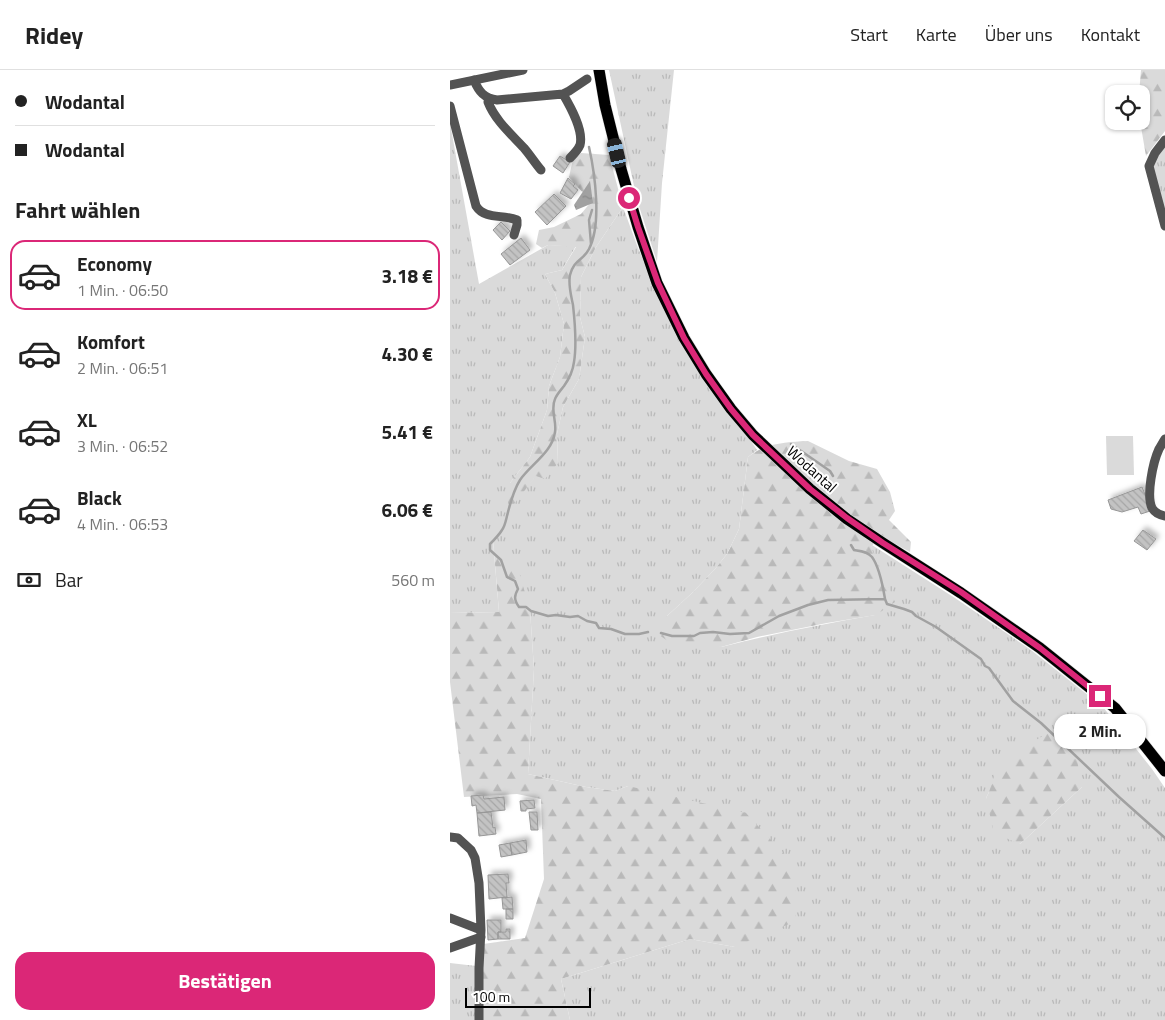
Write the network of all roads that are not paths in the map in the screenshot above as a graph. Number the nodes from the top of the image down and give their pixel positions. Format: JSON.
{"nodes":[{"id":1,"x":523,"y":70,"type":"edge"},
{"id":2,"x":599,"y":70,"type":"edge"},
{"id":3,"x":587,"y":78,"type":"dead end"},
{"id":4,"x":474,"y":80,"type":"junction"},
{"id":5,"x":450,"y":85,"type":"edge"},
{"id":6,"x":563,"y":94,"type":"junction"},
{"id":7,"x":489,"y":99,"type":"junction"},
{"id":8,"x":450,"y":106,"type":"edge"},
{"id":9,"x":1165,"y":140,"type":"edge"},
{"id":10,"x":570,"y":158,"type":"dead end"},
{"id":11,"x":541,"y":170,"type":"dead end"},
{"id":12,"x":1165,"y":226,"type":"edge"},
{"id":13,"x":514,"y":235,"type":"dead end"},
{"id":14,"x":1165,"y":439,"type":"edge"},
{"id":15,"x":1165,"y":516,"type":"edge"},
{"id":16,"x":1165,"y":771,"type":"edge"},
{"id":17,"x":454,"y":838,"type":"edge"},
{"id":18,"x":450,"y":918,"type":"edge"},
{"id":19,"x":481,"y":933,"type":"junction"},
{"id":20,"x":450,"y":948,"type":"edge"},
{"id":21,"x":479,"y":1020,"type":"edge"}],
"edges":[{"from":1,"to":4,"type":"street"},
{"from":2,"to":16,"type":"main road","name":"Wodantal"},
{"from":3,"to":6,"type":"street"},
{"from":4,"to":5,"type":"street"},
{"from":4,"to":7,"type":"street"},
{"from":6,"to":7,"type":"street"},
{"from":6,"to":10,"type":"street"},
{"from":7,"to":11,"type":"street"},
{"from":8,"to":13,"type":"street"},
{"from":9,"to":12,"type":"street"},
{"from":14,"to":15,"type":"street"},
{"from":17,"to":19,"type":"street"},
{"from":18,"to":19,"type":"street"},
{"from":19,"to":20,"type":"street"},
{"from":19,"to":21,"type":"street"}]}
